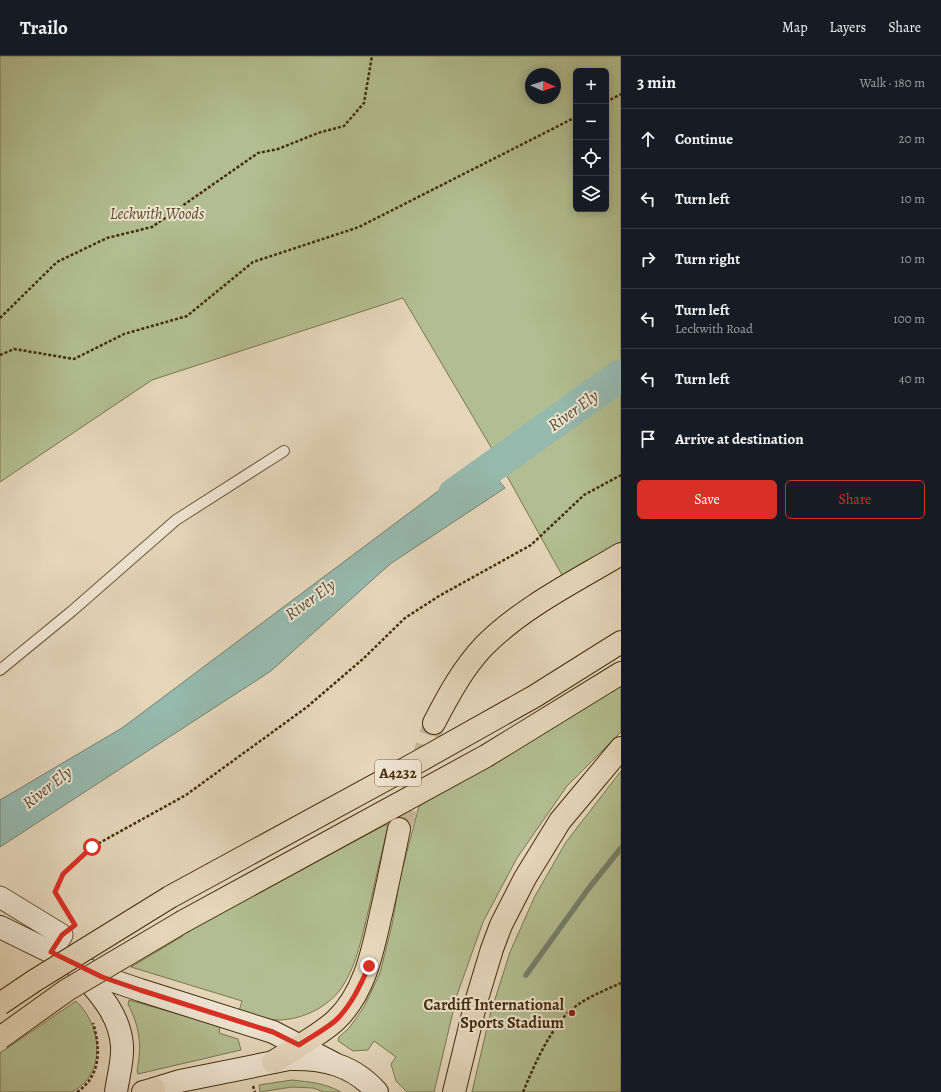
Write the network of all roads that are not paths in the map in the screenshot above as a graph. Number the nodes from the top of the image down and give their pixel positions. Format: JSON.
{"nodes":[{"id":1,"x":284,"y":451,"type":"dead end"},
{"id":2,"x":621,"y":554,"type":"edge"},
{"id":3,"x":621,"y":642,"type":"edge"},
{"id":4,"x":0,"y":670,"type":"edge"},
{"id":5,"x":621,"y":673,"type":"edge"},
{"id":6,"x":434,"y":723,"type":"tunnel mouth"},
{"id":7,"x":621,"y":748,"type":"edge"},
{"id":8,"x":399,"y":829,"type":"tunnel mouth"},
{"id":9,"x":0,"y":897,"type":"edge"},
{"id":10,"x":0,"y":928,"type":"edge"},
{"id":11,"x":56,"y":944,"type":"junction"},
{"id":12,"x":73,"y":963,"type":"junction"},
{"id":13,"x":0,"y":1004,"type":"edge"},
{"id":14,"x":0,"y":1038,"type":"edge"},
{"id":15,"x":299,"y":1045,"type":"junction"},
{"id":16,"x":273,"y":1062,"type":"junction"},
{"id":17,"x":333,"y":1063,"type":"junction"},
{"id":18,"x":149,"y":1091,"type":"edge"},
{"id":19,"x":116,"y":1092,"type":"edge"},
{"id":20,"x":377,"y":1092,"type":"edge"},
{"id":21,"x":454,"y":1092,"type":"edge"}],
"edges":[{"from":1,"to":4,"type":"lane"},
{"from":2,"to":6,"type":"main road"},
{"from":3,"to":13,"type":"main road","number":"A4232","bridge":true},
{"from":5,"to":14,"type":"main road","number":"A4232","bridge":true},
{"from":7,"to":21,"type":"main road"},
{"from":8,"to":15,"type":"main road"},
{"from":9,"to":11,"type":"street"},
{"from":10,"to":11,"type":"main road"},
{"from":11,"to":12,"type":"main road"},
{"from":12,"to":15,"type":"main road"},
{"from":12,"to":19,"type":"main road"},
{"from":15,"to":16,"type":"main road"},
{"from":15,"to":17,"type":"main road"},
{"from":16,"to":17,"type":"main road"},
{"from":16,"to":18,"type":"main road"},
{"from":17,"to":20,"type":"main road"}]}
